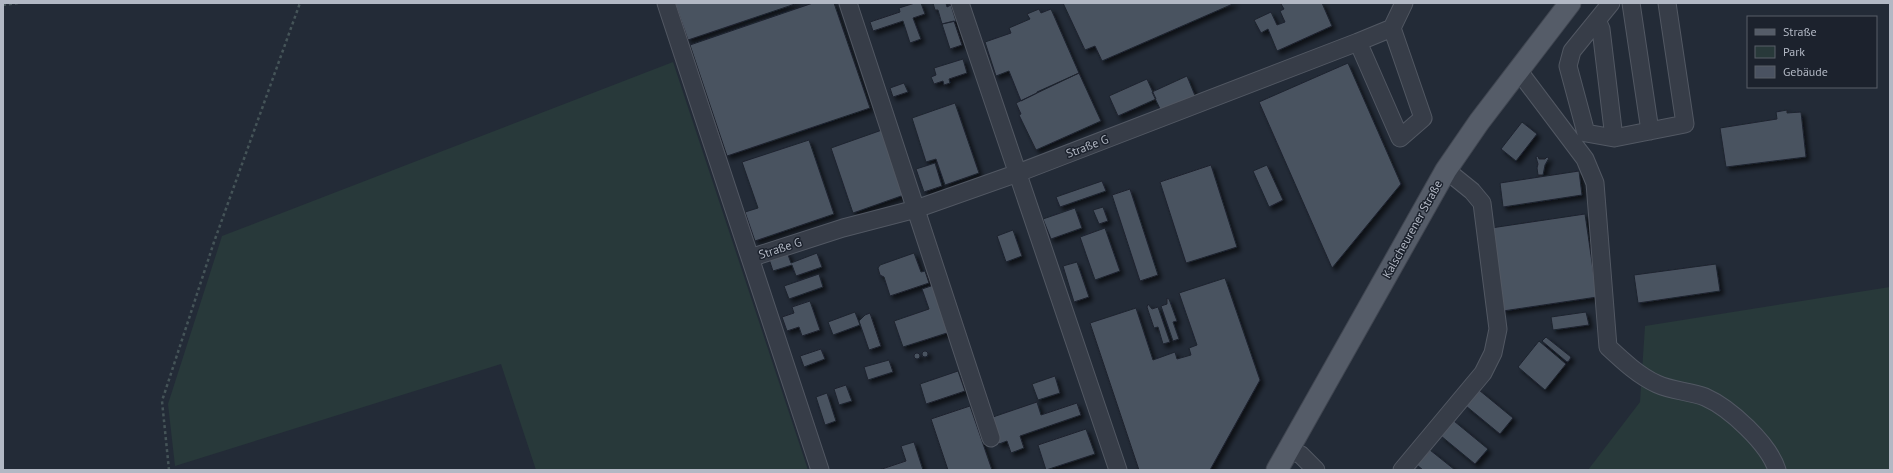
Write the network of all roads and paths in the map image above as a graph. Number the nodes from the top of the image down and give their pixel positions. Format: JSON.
{"nodes":[{"id":1,"x":18,"y":3,"type":"edge"},
{"id":2,"x":300,"y":3,"type":"edge"},
{"id":3,"x":666,"y":3,"type":"edge"},
{"id":4,"x":848,"y":3,"type":"edge"},
{"id":5,"x":960,"y":3,"type":"edge"},
{"id":6,"x":1404,"y":3,"type":"edge"},
{"id":7,"x":1570,"y":3,"type":"edge"},
{"id":8,"x":1611,"y":3,"type":"edge"},
{"id":9,"x":1631,"y":3,"type":"edge"},
{"id":10,"x":1667,"y":3,"type":"edge"},
{"id":11,"x":3,"y":5,"type":"edge"},
{"id":12,"x":1597,"y":20,"type":"junction"},
{"id":13,"x":1392,"y":28,"type":"junction"},
{"id":14,"x":1358,"y":42,"type":"junction"},
{"id":15,"x":1518,"y":70,"type":"junction"},
{"id":16,"x":1650,"y":131,"type":"junction"},
{"id":17,"x":1614,"y":138,"type":"junction"},
{"id":18,"x":1446,"y":170,"type":"junction"},
{"id":19,"x":1018,"y":173,"type":"junction"},
{"id":20,"x":916,"y":209,"type":"junction"},
{"id":21,"x":750,"y":258,"type":"junction"},
{"id":22,"x":991,"y":438,"type":"dead end"},
{"id":23,"x":1288,"y":449,"type":"junction"},
{"id":24,"x":169,"y":470,"type":"edge"},
{"id":25,"x":820,"y":470,"type":"edge"},
{"id":26,"x":1118,"y":470,"type":"edge"},
{"id":27,"x":1276,"y":470,"type":"edge"},
{"id":28,"x":1316,"y":470,"type":"edge"},
{"id":29,"x":1402,"y":470,"type":"edge"},
{"id":30,"x":1777,"y":470,"type":"edge"}],
"edges":[{"from":1,"to":11,"type":"path"},
{"from":2,"to":24,"type":"path"},
{"from":3,"to":21,"type":"lane"},
{"from":4,"to":20,"type":"lane"},
{"from":5,"to":19,"type":"lane"},
{"from":6,"to":13,"type":"lane"},
{"from":7,"to":15,"type":"main road","name":"Kalscheurener Straße"},
{"from":8,"to":12,"type":"lane"},
{"from":9,"to":16,"type":"lane"},
{"from":10,"to":16,"type":"lane"},
{"from":12,"to":17,"type":"lane"},
{"from":12,"to":17,"type":"lane"},
{"from":13,"to":14,"type":"lane","name":"Straße G"},
{"from":13,"to":14,"type":"lane"},
{"from":14,"to":19,"type":"lane","name":"Straße G"},
{"from":15,"to":18,"type":"main road","name":"Kalscheurener Straße"},
{"from":15,"to":30,"type":"lane"},
{"from":16,"to":17,"type":"lane"},
{"from":18,"to":23,"type":"main road","name":"Kalscheurener Straße"},
{"from":18,"to":29,"type":"lane"},
{"from":19,"to":20,"type":"lane","name":"Straße G"},
{"from":19,"to":26,"type":"lane"},
{"from":20,"to":21,"type":"lane","name":"Straße G"},
{"from":20,"to":22,"type":"lane"},
{"from":21,"to":25,"type":"lane"},
{"from":23,"to":27,"type":"main road","name":"Kalscheurener Straße"},
{"from":23,"to":28,"type":"lane"}]}
